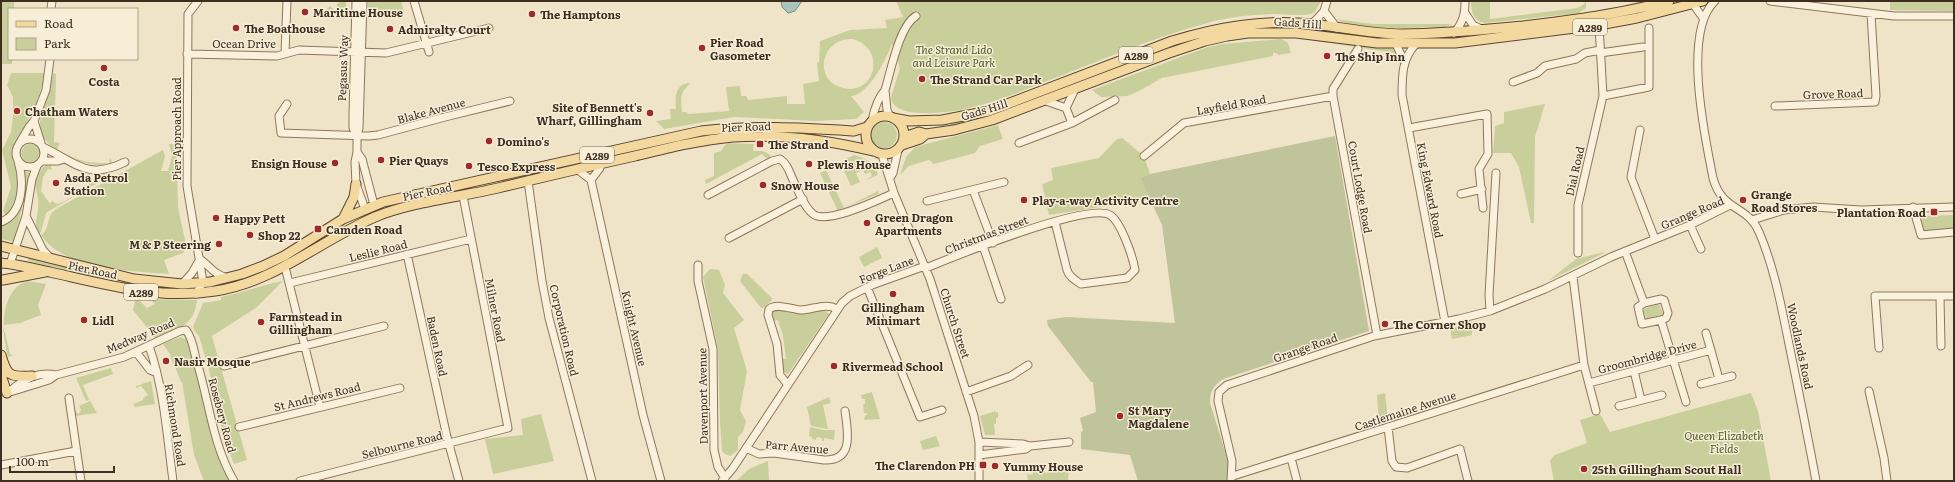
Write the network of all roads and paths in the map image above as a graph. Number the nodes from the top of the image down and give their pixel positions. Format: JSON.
{"nodes":[{"id":1,"x":198,"y":1,"type":"edge"},
{"id":2,"x":287,"y":1,"type":"edge"},
{"id":3,"x":356,"y":1,"type":"edge"},
{"id":4,"x":363,"y":1,"type":"edge"},
{"id":5,"x":414,"y":1,"type":"edge"},
{"id":6,"x":1327,"y":1,"type":"edge"},
{"id":7,"x":1465,"y":1,"type":"edge"},
{"id":8,"x":1669,"y":1,"type":"edge"},
{"id":9,"x":1703,"y":1,"type":"edge"},
{"id":10,"x":1715,"y":1,"type":"edge"},
{"id":11,"x":1770,"y":1,"type":"edge"},
{"id":12,"x":1693,"y":4,"type":"junction"},
{"id":13,"x":1324,"y":11,"type":"junction"},
{"id":14,"x":1465,"y":13,"type":"junction"},
{"id":15,"x":1871,"y":14,"type":"junction"},
{"id":16,"x":916,"y":16,"type":"dead end"},
{"id":17,"x":1954,"y":16,"type":"edge"},
{"id":18,"x":1703,"y":18,"type":"junction"},
{"id":19,"x":1312,"y":24,"type":"junction"},
{"id":20,"x":1599,"y":25,"type":"junction"},
{"id":21,"x":489,"y":28,"type":"dead end"},
{"id":22,"x":1338,"y":28,"type":"junction"},
{"id":23,"x":1649,"y":28,"type":"dead end"},
{"id":24,"x":1483,"y":30,"type":"junction"},
{"id":25,"x":1454,"y":33,"type":"junction"},
{"id":26,"x":426,"y":44,"type":"junction"},
{"id":27,"x":1396,"y":44,"type":"junction"},
{"id":28,"x":1416,"y":44,"type":"junction"},
{"id":29,"x":1643,"y":47,"type":"dead end"},
{"id":30,"x":1358,"y":49,"type":"dead end"},
{"id":31,"x":1600,"y":51,"type":"junction"},
{"id":32,"x":285,"y":52,"type":"junction"},
{"id":33,"x":358,"y":52,"type":"junction"},
{"id":34,"x":429,"y":52,"type":"dead end"},
{"id":35,"x":188,"y":54,"type":"junction"},
{"id":36,"x":50,"y":60,"type":"edge"},
{"id":37,"x":1404,"y":61,"type":"junction"},
{"id":38,"x":1513,"y":82,"type":"dead end"},
{"id":39,"x":1075,"y":89,"type":"junction"},
{"id":40,"x":885,"y":90,"type":"junction"},
{"id":41,"x":1333,"y":96,"type":"junction"},
{"id":42,"x":1603,"y":96,"type":"junction"},
{"id":43,"x":1115,"y":100,"type":"dead end"},
{"id":44,"x":510,"y":101,"type":"dead end"},
{"id":45,"x":1046,"y":101,"type":"junction"},
{"id":46,"x":287,"y":104,"type":"dead end"},
{"id":47,"x":1775,"y":106,"type":"dead end"},
{"id":48,"x":1066,"y":108,"type":"junction"},
{"id":49,"x":891,"y":117,"type":"junction"},
{"id":50,"x":34,"y":121,"type":"junction"},
{"id":51,"x":1072,"y":123,"type":"junction"},
{"id":52,"x":870,"y":124,"type":"junction"},
{"id":53,"x":1409,"y":128,"type":"junction"},
{"id":54,"x":1640,"y":130,"type":"dead end"},
{"id":55,"x":357,"y":136,"type":"junction"},
{"id":56,"x":1019,"y":143,"type":"dead end"},
{"id":57,"x":20,"y":144,"type":"junction"},
{"id":58,"x":901,"y":144,"type":"junction"},
{"id":59,"x":42,"y":145,"type":"junction"},
{"id":60,"x":873,"y":151,"type":"junction"},
{"id":61,"x":357,"y":152,"type":"junction"},
{"id":62,"x":882,"y":155,"type":"junction"},
{"id":63,"x":1144,"y":156,"type":"dead end"},
{"id":64,"x":18,"y":159,"type":"junction"},
{"id":65,"x":64,"y":159,"type":"junction"},
{"id":66,"x":125,"y":162,"type":"dead end"},
{"id":67,"x":40,"y":163,"type":"junction"},
{"id":68,"x":599,"y":164,"type":"junction"},
{"id":69,"x":578,"y":170,"type":"junction"},
{"id":70,"x":1496,"y":173,"type":"dead end"},
{"id":71,"x":890,"y":178,"type":"junction"},
{"id":72,"x":591,"y":180,"type":"junction"},
{"id":73,"x":528,"y":181,"type":"junction"},
{"id":74,"x":1004,"y":182,"type":"dead end"},
{"id":75,"x":356,"y":184,"type":"junction"},
{"id":76,"x":1482,"y":189,"type":"junction"},
{"id":77,"x":973,"y":190,"type":"junction"},
{"id":78,"x":894,"y":193,"type":"junction"},
{"id":79,"x":1461,"y":194,"type":"dead end"},
{"id":80,"x":708,"y":195,"type":"dead end"},
{"id":81,"x":463,"y":196,"type":"junction"},
{"id":82,"x":803,"y":199,"type":"junction"},
{"id":83,"x":928,"y":201,"type":"dead end"},
{"id":84,"x":374,"y":205,"type":"junction"},
{"id":85,"x":1730,"y":205,"type":"junction"},
{"id":86,"x":1954,"y":207,"type":"edge"},
{"id":87,"x":1483,"y":208,"type":"dead end"},
{"id":88,"x":1913,"y":208,"type":"junction"},
{"id":89,"x":365,"y":209,"type":"junction"},
{"id":90,"x":26,"y":216,"type":"junction"},
{"id":91,"x":374,"y":218,"type":"junction"},
{"id":92,"x":343,"y":219,"type":"junction"},
{"id":93,"x":1752,"y":220,"type":"junction"},
{"id":94,"x":1,"y":222,"type":"edge"},
{"id":95,"x":1055,"y":222,"type":"junction"},
{"id":96,"x":1690,"y":225,"type":"junction"},
{"id":97,"x":1954,"y":232,"type":"edge"},
{"id":98,"x":729,"y":238,"type":"dead end"},
{"id":99,"x":471,"y":239,"type":"junction"},
{"id":100,"x":1655,"y":239,"type":"junction"},
{"id":101,"x":993,"y":242,"type":"junction"},
{"id":102,"x":1,"y":246,"type":"edge"},
{"id":103,"x":984,"y":246,"type":"junction"},
{"id":104,"x":1701,"y":249,"type":"dead end"},
{"id":105,"x":16,"y":250,"type":"junction"},
{"id":106,"x":1625,"y":251,"type":"junction"},
{"id":107,"x":1578,"y":253,"type":"dead end"},
{"id":108,"x":407,"y":254,"type":"junction"},
{"id":109,"x":1,"y":257,"type":"edge"},
{"id":110,"x":52,"y":259,"type":"junction"},
{"id":111,"x":200,"y":259,"type":"junction"},
{"id":112,"x":6,"y":263,"type":"edge"},
{"id":113,"x":698,"y":265,"type":"dead end"},
{"id":114,"x":285,"y":266,"type":"junction"},
{"id":115,"x":926,"y":267,"type":"junction"},
{"id":116,"x":47,"y":272,"type":"junction"},
{"id":117,"x":1573,"y":277,"type":"junction"},
{"id":118,"x":228,"y":278,"type":"junction"},
{"id":119,"x":204,"y":282,"type":"junction"},
{"id":120,"x":290,"y":283,"type":"junction"},
{"id":121,"x":2,"y":284,"type":"edge"},
{"id":122,"x":182,"y":284,"type":"junction"},
{"id":123,"x":867,"y":287,"type":"junction"},
{"id":124,"x":196,"y":294,"type":"junction"},
{"id":125,"x":1954,"y":296,"type":"edge"},
{"id":126,"x":1940,"y":297,"type":"junction"},
{"id":127,"x":1001,"y":299,"type":"dead end"},
{"id":128,"x":1644,"y":303,"type":"junction"},
{"id":129,"x":837,"y":309,"type":"junction"},
{"id":130,"x":1490,"y":311,"type":"junction"},
{"id":131,"x":1661,"y":320,"type":"junction"},
{"id":132,"x":1445,"y":322,"type":"junction"},
{"id":133,"x":384,"y":326,"type":"dead end"},
{"id":134,"x":186,"y":330,"type":"joint"},
{"id":135,"x":1706,"y":333,"type":"dead end"},
{"id":136,"x":1377,"y":335,"type":"junction"},
{"id":137,"x":305,"y":345,"type":"junction"},
{"id":138,"x":149,"y":346,"type":"junction"},
{"id":139,"x":1941,"y":346,"type":"dead end"},
{"id":140,"x":1879,"y":348,"type":"dead end"},
{"id":141,"x":1711,"y":350,"type":"junction"},
{"id":142,"x":136,"y":352,"type":"junction"},
{"id":143,"x":1,"y":355,"type":"edge"},
{"id":144,"x":1672,"y":360,"type":"junction"},
{"id":145,"x":1028,"y":365,"type":"dead end"},
{"id":146,"x":1584,"y":365,"type":"junction"},
{"id":147,"x":224,"y":366,"type":"dead end"},
{"id":148,"x":1634,"y":371,"type":"junction"},
{"id":149,"x":155,"y":372,"type":"junction"},
{"id":150,"x":2,"y":374,"type":"edge"},
{"id":151,"x":56,"y":375,"type":"junction"},
{"id":152,"x":32,"y":376,"type":"junction"},
{"id":153,"x":1732,"y":376,"type":"dead end"},
{"id":154,"x":1719,"y":379,"type":"junction"},
{"id":155,"x":1589,"y":383,"type":"junction"},
{"id":156,"x":1701,"y":384,"type":"dead end"},
{"id":157,"x":788,"y":385,"type":"junction"},
{"id":158,"x":400,"y":388,"type":"dead end"},
{"id":159,"x":1869,"y":391,"type":"dead end"},
{"id":160,"x":966,"y":392,"type":"junction"},
{"id":161,"x":1662,"y":395,"type":"dead end"},
{"id":162,"x":3,"y":396,"type":"edge"},
{"id":163,"x":69,"y":398,"type":"dead end"},
{"id":164,"x":1641,"y":400,"type":"junction"},
{"id":165,"x":1686,"y":402,"type":"dead end"},
{"id":166,"x":1619,"y":406,"type":"dead end"},
{"id":167,"x":320,"y":407,"type":"junction"},
{"id":168,"x":942,"y":410,"type":"dead end"},
{"id":169,"x":845,"y":411,"type":"dead end"},
{"id":170,"x":1596,"y":411,"type":"dead end"},
{"id":171,"x":239,"y":427,"type":"dead end"},
{"id":172,"x":1388,"y":427,"type":"junction"},
{"id":173,"x":508,"y":428,"type":"joint"},
{"id":174,"x":979,"y":442,"type":"junction"},
{"id":175,"x":1069,"y":442,"type":"dead end"},
{"id":176,"x":448,"y":443,"type":"junction"},
{"id":177,"x":1030,"y":446,"type":"junction"},
{"id":178,"x":746,"y":448,"type":"junction"},
{"id":179,"x":76,"y":451,"type":"junction"},
{"id":180,"x":979,"y":455,"type":"junction"},
{"id":181,"x":1291,"y":458,"type":"junction"},
{"id":182,"x":1,"y":465,"type":"edge"},
{"id":183,"x":724,"y":479,"type":"edge"},
{"id":184,"x":1232,"y":479,"type":"edge"},
{"id":185,"x":81,"y":481,"type":"edge"},
{"id":186,"x":173,"y":481,"type":"edge"},
{"id":187,"x":234,"y":481,"type":"edge"},
{"id":188,"x":300,"y":481,"type":"edge"},
{"id":189,"x":459,"y":481,"type":"edge"},
{"id":190,"x":592,"y":481,"type":"edge"},
{"id":191,"x":661,"y":481,"type":"edge"},
{"id":192,"x":978,"y":481,"type":"edge"},
{"id":193,"x":1297,"y":481,"type":"edge"},
{"id":194,"x":1468,"y":481,"type":"edge"},
{"id":195,"x":1816,"y":481,"type":"edge"},
{"id":196,"x":1887,"y":481,"type":"edge"}],
"edges":[{"from":1,"to":35,"type":"street","name":"Pier Approach Road"},
{"from":2,"to":32,"type":"street"},
{"from":3,"to":33,"type":"street","name":"Pegasus Way"},
{"from":4,"to":33,"type":"street","name":"Pegasus Way"},
{"from":5,"to":26,"type":"street"},
{"from":6,"to":13,"type":"street"},
{"from":7,"to":14,"type":"street"},
{"from":8,"to":24,"type":"main road","name":"Gads Hill","number":"A289"},
{"from":9,"to":12,"type":"main road","name":"Gads Hill","number":"A289"},
{"from":10,"to":18,"type":"street"},
{"from":11,"to":15,"type":"street"},
{"from":12,"to":18,"type":"street"},
{"from":12,"to":20,"type":"main road","name":"Gads Hill","number":"A289"},
{"from":13,"to":19,"type":"street"},
{"from":13,"to":22,"type":"street"},
{"from":14,"to":24,"type":"street"},
{"from":14,"to":25,"type":"street"},
{"from":15,"to":17,"type":"street"},
{"from":15,"to":47,"type":"street","name":"Grove Road"},
{"from":16,"to":40,"type":"street"},
{"from":18,"to":85,"type":"street"},
{"from":19,"to":22,"type":"main road","name":"Gads Hill","number":"A289"},
{"from":19,"to":49,"type":"main road","name":"Gads Hill","number":"A289"},
{"from":20,"to":28,"type":"main road","name":"Gads Hill","number":"A289"},
{"from":20,"to":31,"type":"street","name":"Dial Road"},
{"from":21,"to":26,"type":"street","name":"Ocean Drive"},
{"from":22,"to":25,"type":"main road","name":"Gads Hill","number":"A289"},
{"from":23,"to":42,"type":"street"},
{"from":24,"to":25,"type":"main road","name":"Gads Hill","number":"A289"},
{"from":26,"to":33,"type":"street","name":"Ocean Drive"},
{"from":26,"to":34,"type":"street"},
{"from":27,"to":28,"type":"main road","name":"Gads Hill","number":"A289"},
{"from":27,"to":37,"type":"street","name":"King Edward Road"},
{"from":27,"to":39,"type":"main road","name":"Gads Hill","number":"A289"},
{"from":28,"to":37,"type":"street"},
{"from":29,"to":31,"type":"street"},
{"from":30,"to":41,"type":"street"},
{"from":31,"to":38,"type":"street"},
{"from":31,"to":42,"type":"street","name":"Dial Road"},
{"from":32,"to":33,"type":"street","name":"Ocean Drive"},
{"from":32,"to":35,"type":"street","name":"Ocean Drive"},
{"from":33,"to":55,"type":"street","name":"Pegasus Way"},
{"from":35,"to":111,"type":"street","name":"Pier Approach Road"},
{"from":36,"to":50,"type":"street"},
{"from":37,"to":53,"type":"street","name":"King Edward Road"},
{"from":39,"to":45,"type":"main road","name":"Gads Hill","number":"A289"},
{"from":39,"to":48,"type":"street"},
{"from":40,"to":49,"type":"street"},
{"from":40,"to":52,"type":"street"},
{"from":41,"to":63,"type":"street","name":"Layfield Road"},
{"from":41,"to":136,"type":"street","name":"Court Lodge Road"},
{"from":42,"to":107,"type":"street","name":"Dial Road"},
{"from":43,"to":51,"type":"street"},
{"from":44,"to":55,"type":"street","name":"Blake Avenue"},
{"from":45,"to":48,"type":"street"},
{"from":45,"to":58,"type":"main road","name":"Gads Hill","number":"A289"},
{"from":46,"to":55,"type":"street"},
{"from":48,"to":51,"type":"street"},
{"from":49,"to":52,"type":"main road","number":"A289"},
{"from":49,"to":58,"type":"main road"},
{"from":50,"to":57,"type":"street"},
{"from":50,"to":59,"type":"street"},
{"from":51,"to":56,"type":"street"},
{"from":52,"to":60,"type":"main road"},
{"from":52,"to":84,"type":"main road","name":"Pier Road","number":"A289"},
{"from":53,"to":76,"type":"street"},
{"from":53,"to":132,"type":"street","name":"King Edward Road"},
{"from":54,"to":100,"type":"street"},
{"from":55,"to":61,"type":"street","name":"Pegasus Way"},
{"from":57,"to":59,"type":"street"},
{"from":57,"to":64,"type":"street"},
{"from":58,"to":62,"type":"main road"},
{"from":58,"to":71,"type":"street"},
{"from":59,"to":65,"type":"street"},
{"from":59,"to":67,"type":"street"},
{"from":60,"to":62,"type":"main road","number":"A289"},
{"from":60,"to":68,"type":"main road","name":"Pier Road","number":"A289"},
{"from":61,"to":75,"type":"street","name":"Pegasus Way"},
{"from":61,"to":84,"type":"street","name":"Pegasus Way"},
{"from":62,"to":71,"type":"street","name":"Church Street"},
{"from":64,"to":67,"type":"street"},
{"from":64,"to":94,"type":"street"},
{"from":65,"to":66,"type":"street"},
{"from":65,"to":67,"type":"street"},
{"from":67,"to":90,"type":"street"},
{"from":68,"to":69,"type":"main road","name":"Pier Road","number":"A289"},
{"from":68,"to":72,"type":"street"},
{"from":69,"to":72,"type":"street"},
{"from":69,"to":73,"type":"main road","name":"Pier Road","number":"A289"},
{"from":70,"to":130,"type":"street"},
{"from":71,"to":78,"type":"street","name":"Church Street"},
{"from":72,"to":191,"type":"street","name":"Knight Avenue"},
{"from":73,"to":81,"type":"main road","name":"Pier Road","number":"A289"},
{"from":73,"to":190,"type":"street","name":"Corporation Road"},
{"from":74,"to":77,"type":"street"},
{"from":75,"to":89,"type":"street","name":"Pegasus Way"},
{"from":75,"to":92,"type":"main road"},
{"from":76,"to":79,"type":"street"},
{"from":76,"to":87,"type":"street"},
{"from":77,"to":83,"type":"street"},
{"from":77,"to":101,"type":"street"},
{"from":78,"to":82,"type":"street"},
{"from":78,"to":115,"type":"street","name":"Church Street"},
{"from":80,"to":82,"type":"street"},
{"from":81,"to":91,"type":"main road","name":"Pier Road","number":"A289"},
{"from":81,"to":99,"type":"street","name":"Milner Road"},
{"from":82,"to":98,"type":"street"},
{"from":84,"to":89,"type":"main road","name":"Pier Road","number":"A289"},
{"from":84,"to":91,"type":"main road","name":"Pegasus Way"},
{"from":85,"to":93,"type":"street","name":"Grange Road"},
{"from":85,"to":96,"type":"street","name":"Grange Road"},
{"from":86,"to":88,"type":"street"},
{"from":88,"to":93,"type":"street"},
{"from":88,"to":97,"type":"street"},
{"from":89,"to":91,"type":"main road","name":"Pegasus Way"},
{"from":89,"to":92,"type":"main road","name":"Pier Road","number":"A289"},
{"from":90,"to":105,"type":"street"},
{"from":90,"to":110,"type":"street"},
{"from":91,"to":114,"type":"main road","name":"Pier Road","number":"A289"},
{"from":92,"to":118,"type":"main road","name":"Pier Road","number":"A289"},
{"from":93,"to":195,"type":"street","name":"Woodlands Road"},
{"from":95,"to":95,"type":"street","name":"Christmas Street"},
{"from":95,"to":101,"type":"street","name":"Christmas Street"},
{"from":96,"to":100,"type":"street","name":"Grange Road"},
{"from":96,"to":104,"type":"street"},
{"from":99,"to":108,"type":"street","name":"Leslie Road"},
{"from":99,"to":173,"type":"street","name":"Milner Road"},
{"from":100,"to":106,"type":"street","name":"Grange Road"},
{"from":101,"to":103,"type":"street","name":"Christmas Street"},
{"from":102,"to":105,"type":"main road","name":"Pier Road","number":"A289"},
{"from":103,"to":115,"type":"street","name":"Christmas Street"},
{"from":103,"to":127,"type":"street"},
{"from":105,"to":110,"type":"main road","name":"Pier Road","number":"A289"},
{"from":105,"to":112,"type":"street"},
{"from":106,"to":117,"type":"street","name":"Grange Road"},
{"from":106,"to":128,"type":"street"},
{"from":108,"to":120,"type":"street","name":"Leslie Road"},
{"from":108,"to":176,"type":"street","name":"Baden Road"},
{"from":109,"to":112,"type":"main road"},
{"from":110,"to":122,"type":"main road","name":"Pier Road","number":"A289"},
{"from":111,"to":118,"type":"street"},
{"from":111,"to":119,"type":"street","name":"Pier Approach Road"},
{"from":111,"to":122,"type":"street"},
{"from":112,"to":116,"type":"main road","name":"Pier Road","number":"A289"},
{"from":112,"to":121,"type":"main road"},
{"from":113,"to":183,"type":"street","name":"Davenport Avenue"},
{"from":114,"to":120,"type":"street"},
{"from":114,"to":124,"type":"main road","name":"Pier Road","number":"A289"},
{"from":115,"to":123,"type":"street","name":"Forge Lane"},
{"from":115,"to":160,"type":"street","name":"Church Street"},
{"from":116,"to":121,"type":"main road"},
{"from":116,"to":124,"type":"main road","name":"Pier Road","number":"A289"},
{"from":117,"to":130,"type":"street","name":"Grange Road"},
{"from":117,"to":146,"type":"street"},
{"from":118,"to":119,"type":"main road","name":"Pier Road","number":"A289"},
{"from":119,"to":122,"type":"main road","name":"Pier Road","number":"A289"},
{"from":119,"to":124,"type":"street"},
{"from":120,"to":137,"type":"street"},
{"from":123,"to":129,"type":"street","name":"Forge Lane"},
{"from":123,"to":168,"type":"street"},
{"from":125,"to":126,"type":"street"},
{"from":126,"to":139,"type":"street"},
{"from":126,"to":140,"type":"street"},
{"from":128,"to":131,"type":"street"},
{"from":128,"to":131,"type":"street"},
{"from":129,"to":157,"type":"street","name":"Forge Lane"},
{"from":129,"to":157,"type":"street"},
{"from":130,"to":132,"type":"street","name":"Grange Road"},
{"from":131,"to":144,"type":"street"},
{"from":132,"to":136,"type":"street","name":"Grange Road"},
{"from":133,"to":137,"type":"street"},
{"from":134,"to":138,"type":"street","name":"Medway Road"},
{"from":134,"to":187,"type":"street","name":"Rosebery Road"},
{"from":135,"to":141,"type":"street","name":"Groombridge Drive"},
{"from":136,"to":184,"type":"street","name":"Grange Road"},
{"from":137,"to":147,"type":"street"},
{"from":137,"to":167,"type":"street"},
{"from":138,"to":142,"type":"street","name":"Medway Road"},
{"from":138,"to":149,"type":"street","name":"Richmond Road"},
{"from":141,"to":144,"type":"street","name":"Groombridge Drive"},
{"from":141,"to":154,"type":"street","name":"Groombridge Drive"},
{"from":142,"to":149,"type":"street","name":"Richmond Road"},
{"from":142,"to":151,"type":"street","name":"Medway Road"},
{"from":143,"to":150,"type":"main road"},
{"from":144,"to":148,"type":"street","name":"Groombridge Drive"},
{"from":144,"to":165,"type":"street"},
{"from":145,"to":160,"type":"street"},
{"from":146,"to":155,"type":"street"},
{"from":146,"to":172,"type":"street","name":"Castlemaine Avenue"},
{"from":148,"to":155,"type":"street","name":"Groombridge Drive"},
{"from":148,"to":164,"type":"street"},
{"from":149,"to":186,"type":"street","name":"Richmond Road"},
{"from":150,"to":152,"type":"main road"},
{"from":150,"to":162,"type":"main road"},
{"from":151,"to":152,"type":"street","name":"Medway Road"},
{"from":151,"to":162,"type":"street","name":"Medway Road"},
{"from":152,"to":162,"type":"street","name":"Medway Road"},
{"from":153,"to":154,"type":"street"},
{"from":154,"to":156,"type":"street"},
{"from":155,"to":170,"type":"street"},
{"from":157,"to":178,"type":"street","name":"Forge Lane"},
{"from":158,"to":167,"type":"street","name":"St Andrews Road"},
{"from":159,"to":196,"type":"street"},
{"from":160,"to":174,"type":"street","name":"Church Street"},
{"from":161,"to":164,"type":"street"},
{"from":163,"to":179,"type":"street"},
{"from":164,"to":166,"type":"street"},
{"from":167,"to":171,"type":"street","name":"St Andrews Road"},
{"from":169,"to":178,"type":"street","name":"Parr Avenue"},
{"from":172,"to":181,"type":"street","name":"Castlemaine Avenue"},
{"from":172,"to":194,"type":"street"},
{"from":173,"to":176,"type":"street","name":"Selbourne Road"},
{"from":174,"to":177,"type":"street"},
{"from":174,"to":180,"type":"street","name":"Church Street"},
{"from":175,"to":177,"type":"street"},
{"from":176,"to":188,"type":"street","name":"Selbourne Road"},
{"from":176,"to":189,"type":"street","name":"Baden Road"},
{"from":177,"to":180,"type":"street"},
{"from":178,"to":183,"type":"street"},
{"from":179,"to":182,"type":"street"},
{"from":179,"to":185,"type":"street"},
{"from":180,"to":192,"type":"street","name":"Church Street"},
{"from":181,"to":184,"type":"street","name":"Castlemaine Avenue"},
{"from":181,"to":193,"type":"street"}]}
